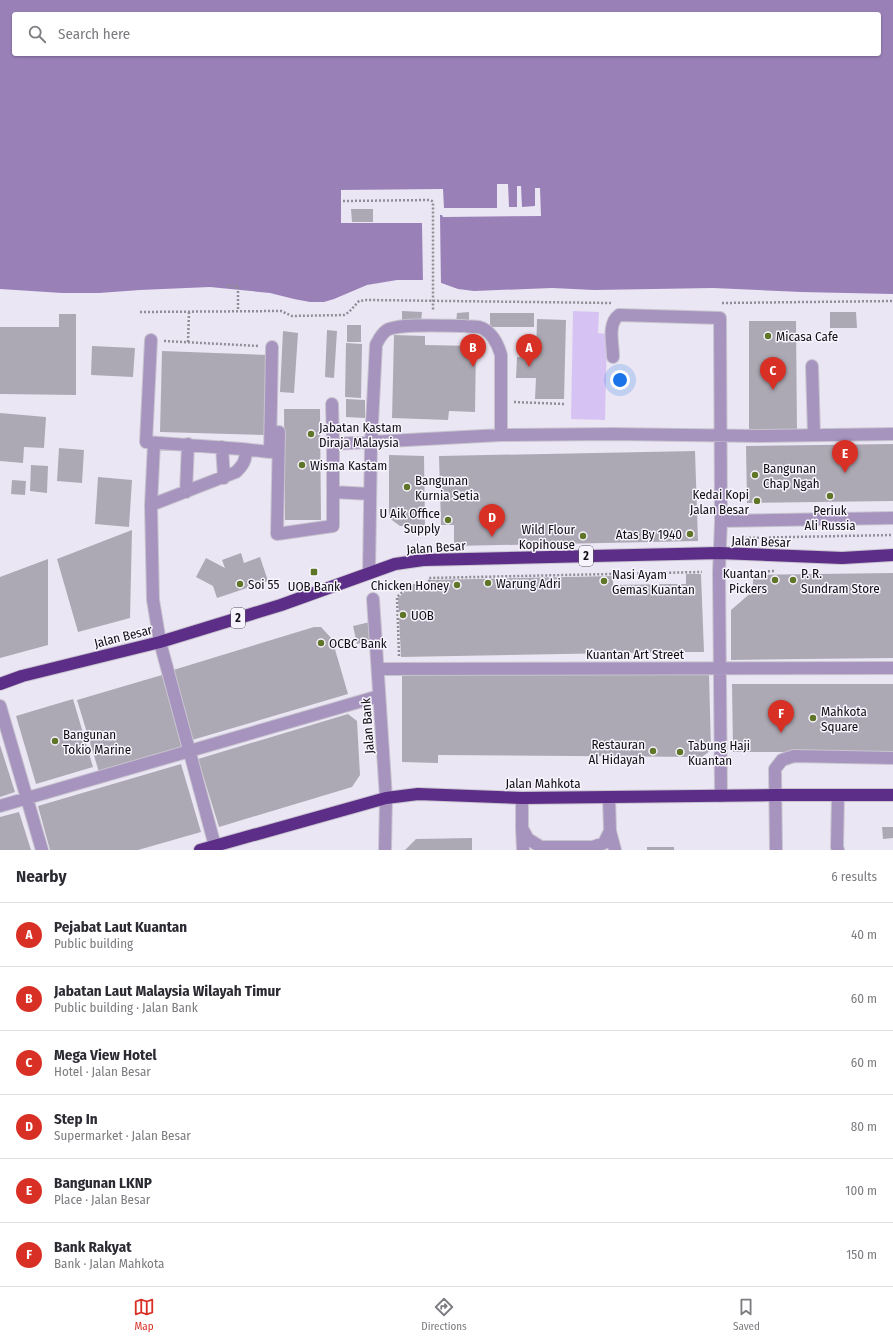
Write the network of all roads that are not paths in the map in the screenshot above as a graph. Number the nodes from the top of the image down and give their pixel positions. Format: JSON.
{"nodes":[{"id":1,"x":151,"y":340,"type":"road end"},
{"id":2,"x":272,"y":347,"type":"road end"},
{"id":3,"x":614,"y":357,"type":"dead end"},
{"id":4,"x":812,"y":366,"type":"dead end"},
{"id":5,"x":332,"y":404,"type":"dead end"},
{"id":6,"x":279,"y":432,"type":"dead end"},
{"id":7,"x":893,"y":434,"type":"edge"},
{"id":8,"x":501,"y":435,"type":"junction"},
{"id":9,"x":721,"y":435,"type":"junction"},
{"id":10,"x":814,"y":435,"type":"junction"},
{"id":11,"x":154,"y":443,"type":"junction"},
{"id":12,"x":371,"y":443,"type":"junction"},
{"id":13,"x":188,"y":444,"type":"junction"},
{"id":14,"x":333,"y":444,"type":"junction"},
{"id":15,"x":222,"y":447,"type":"junction"},
{"id":16,"x":242,"y":449,"type":"junction"},
{"id":17,"x":224,"y":478,"type":"junction"},
{"id":18,"x":186,"y":492,"type":"junction"},
{"id":19,"x":333,"y":492,"type":"junction"},
{"id":20,"x":370,"y":494,"type":"junction"},
{"id":21,"x":151,"y":505,"type":"junction"},
{"id":22,"x":893,"y":518,"type":"edge"},
{"id":23,"x":721,"y":521,"type":"junction"},
{"id":24,"x":719,"y":553,"type":"junction"},
{"id":25,"x":893,"y":555,"type":"edge"},
{"id":26,"x":368,"y":573,"type":"junction"},
{"id":27,"x":373,"y":600,"type":"dead end"},
{"id":28,"x":160,"y":642,"type":"junction"},
{"id":29,"x":719,"y":667,"type":"junction"},
{"id":30,"x":378,"y":668,"type":"junction"},
{"id":31,"x":893,"y":668,"type":"edge"},
{"id":32,"x":22,"y":676,"type":"junction"},
{"id":33,"x":0,"y":679,"type":"edge"},
{"id":34,"x":0,"y":684,"type":"edge"},
{"id":35,"x":379,"y":696,"type":"junction"},
{"id":36,"x":0,"y":706,"type":"edge"},
{"id":37,"x":189,"y":751,"type":"junction"},
{"id":38,"x":893,"y":758,"type":"edge"},
{"id":39,"x":776,"y":795,"type":"junction"},
{"id":40,"x":893,"y":795,"type":"edge"},
{"id":41,"x":721,"y":796,"type":"junction"},
{"id":42,"x":838,"y":796,"type":"junction"},
{"id":43,"x":609,"y":797,"type":"junction"},
{"id":44,"x":27,"y":798,"type":"junction"},
{"id":45,"x":386,"y":798,"type":"junction"},
{"id":46,"x":522,"y":798,"type":"junction"},
{"id":47,"x":0,"y":806,"type":"edge"},
{"id":48,"x":522,"y":828,"type":"junction"},
{"id":49,"x":610,"y":831,"type":"junction"},
{"id":50,"x":215,"y":846,"type":"junction"},
{"id":51,"x":42,"y":850,"type":"edge"},
{"id":52,"x":200,"y":850,"type":"edge"},
{"id":53,"x":385,"y":850,"type":"edge"},
{"id":54,"x":523,"y":850,"type":"edge"},
{"id":55,"x":615,"y":850,"type":"edge"},
{"id":56,"x":776,"y":850,"type":"edge"},
{"id":57,"x":838,"y":850,"type":"edge"}],
"edges":[{"from":1,"to":11,"type":"street"},
{"from":2,"to":16,"type":"street"},
{"from":3,"to":9,"type":"street"},
{"from":4,"to":10,"type":"street"},
{"from":5,"to":14,"type":"street"},
{"from":6,"to":19,"type":"street"},
{"from":7,"to":10,"type":"street"},
{"from":8,"to":9,"type":"street"},
{"from":8,"to":12,"type":"street"},
{"from":8,"to":12,"type":"street"},
{"from":9,"to":10,"type":"street"},
{"from":9,"to":23,"type":"street"},
{"from":11,"to":13,"type":"street"},
{"from":11,"to":21,"type":"street"},
{"from":12,"to":14,"type":"street"},
{"from":12,"to":20,"type":"street"},
{"from":13,"to":15,"type":"street"},
{"from":13,"to":18,"type":"street"},
{"from":14,"to":19,"type":"street"},
{"from":15,"to":16,"type":"street"},
{"from":15,"to":17,"type":"street"},
{"from":16,"to":17,"type":"street"},
{"from":17,"to":18,"type":"street"},
{"from":18,"to":21,"type":"street"},
{"from":19,"to":20,"type":"street"},
{"from":20,"to":26,"type":"street"},
{"from":21,"to":28,"type":"street"},
{"from":22,"to":23,"type":"street","name":"Jalan Besar"},
{"from":23,"to":24,"type":"street"},
{"from":24,"to":25,"type":"highway","name":"Jalan Besar","number":"2"},
{"from":24,"to":26,"type":"highway","name":"Jalan Besar","number":"2"},
{"from":24,"to":29,"type":"street"},
{"from":26,"to":28,"type":"highway","name":"Jalan Besar","number":"2"},
{"from":27,"to":30,"type":"street","name":"Jalan Bank"},
{"from":28,"to":32,"type":"highway","name":"Jalan Besar","number":"2"},
{"from":28,"to":37,"type":"street"},
{"from":29,"to":30,"type":"street","name":"Kuantan Art Street"},
{"from":29,"to":31,"type":"street","name":"Kuantan Art Street"},
{"from":29,"to":41,"type":"street"},
{"from":30,"to":35,"type":"street","name":"Jalan Bank"},
{"from":32,"to":33,"type":"highway","name":"Jalan Besar","number":"2"},
{"from":32,"to":34,"type":"highway","name":"Jalan Besar","number":"2"},
{"from":35,"to":37,"type":"street"},
{"from":35,"to":45,"type":"street","name":"Jalan Bank"},
{"from":36,"to":44,"type":"street"},
{"from":37,"to":44,"type":"street"},
{"from":37,"to":50,"type":"street"},
{"from":38,"to":39,"type":"street"},
{"from":39,"to":41,"type":"highway","name":"Jalan Mahkota"},
{"from":39,"to":42,"type":"highway","name":"Jalan Mahkota"},
{"from":39,"to":56,"type":"street"},
{"from":40,"to":42,"type":"highway","name":"Jalan Mahkota"},
{"from":41,"to":43,"type":"highway","name":"Jalan Mahkota"},
{"from":42,"to":57,"type":"street"},
{"from":43,"to":46,"type":"highway","name":"Jalan Mahkota"},
{"from":43,"to":49,"type":"street"},
{"from":44,"to":47,"type":"street"},
{"from":44,"to":51,"type":"street"},
{"from":45,"to":46,"type":"highway","name":"Jalan Mahkota"},
{"from":45,"to":50,"type":"highway","name":"Jalan Mahkota"},
{"from":45,"to":53,"type":"street","name":"Jalan Bank"},
{"from":46,"to":48,"type":"street"},
{"from":48,"to":49,"type":"street"},
{"from":48,"to":54,"type":"street"},
{"from":49,"to":55,"type":"street"},
{"from":50,"to":52,"type":"highway","name":"Jalan Mahkota"}]}
